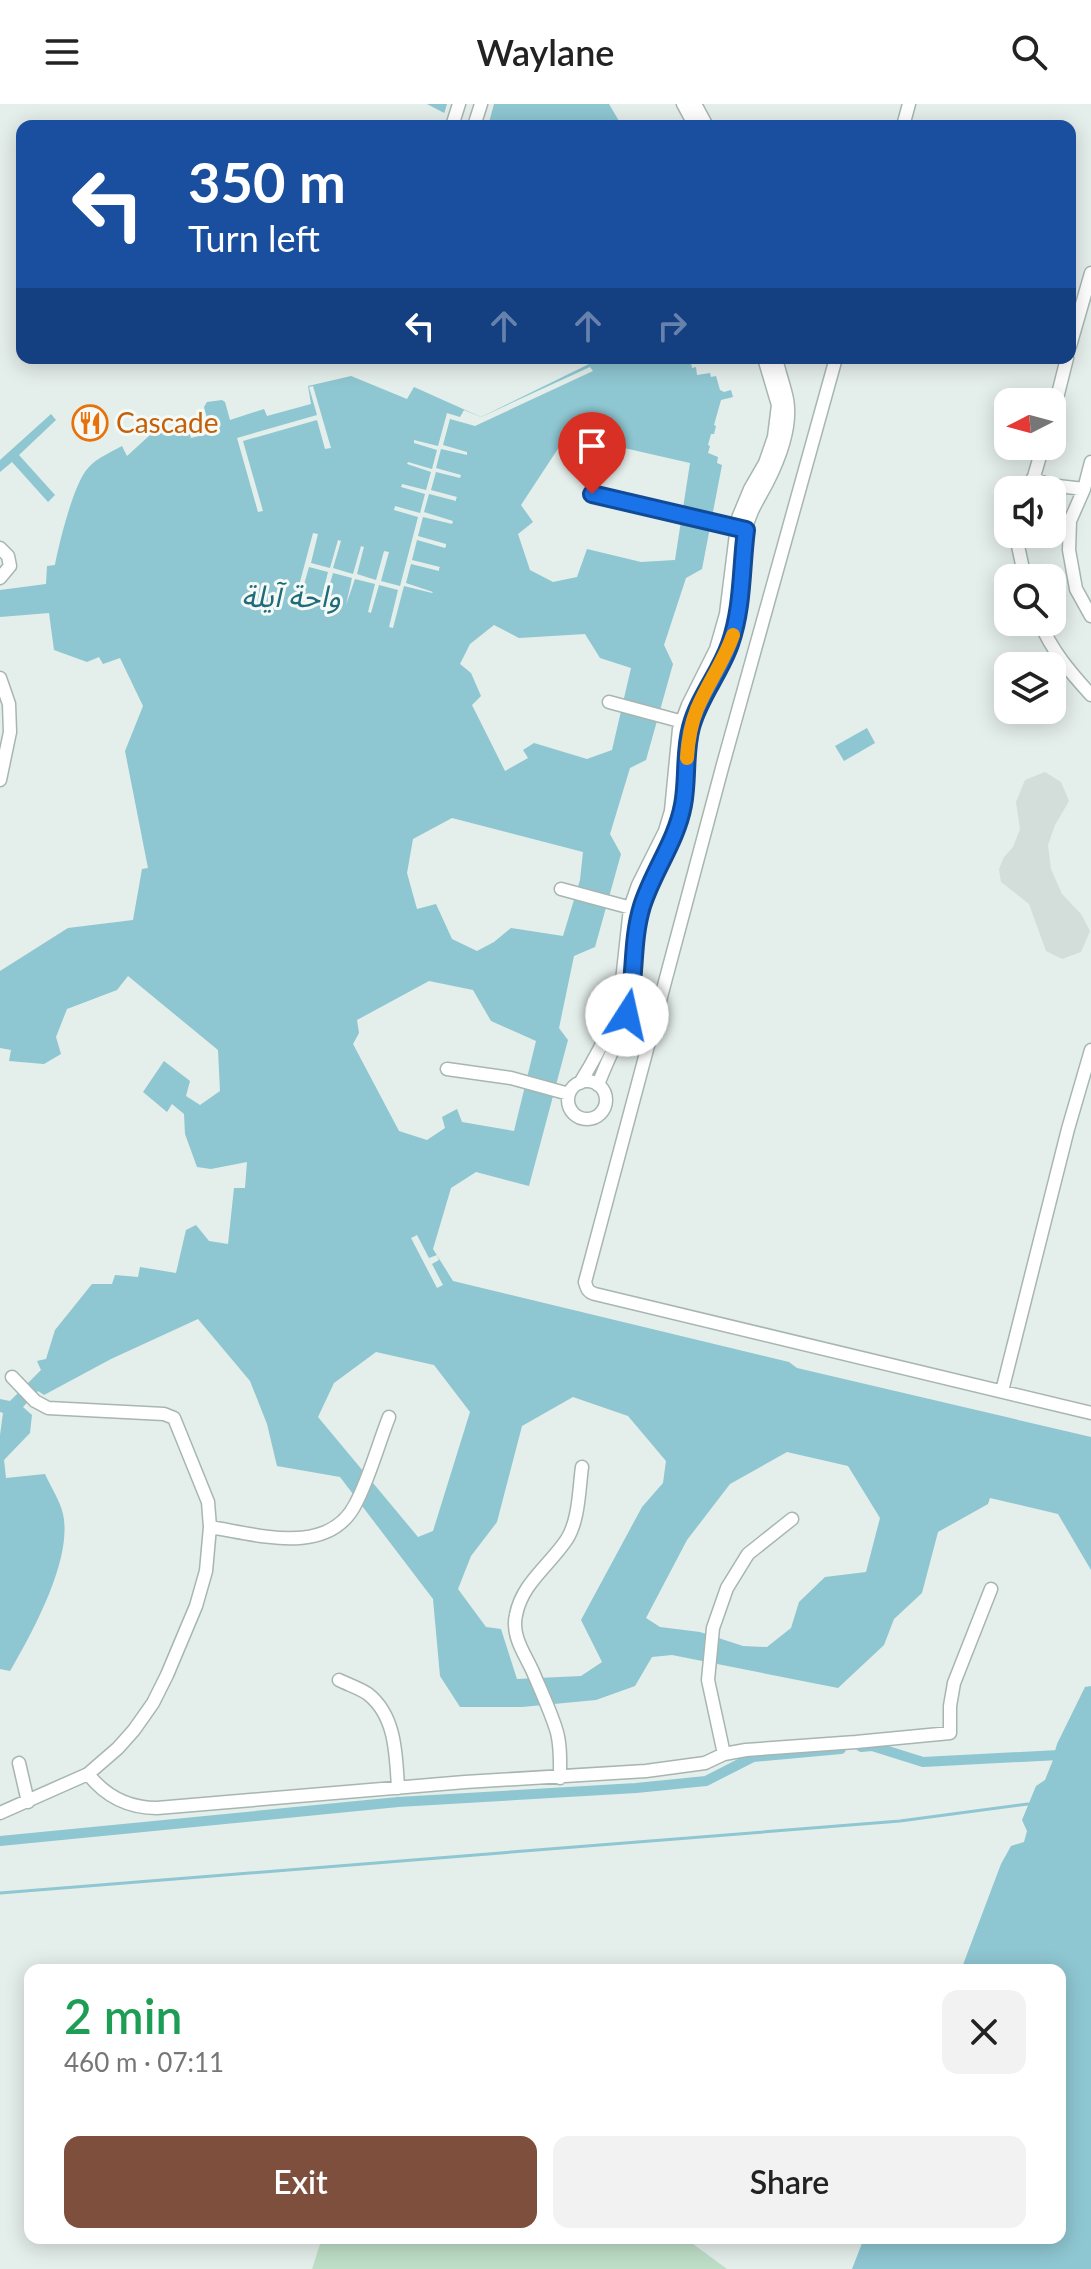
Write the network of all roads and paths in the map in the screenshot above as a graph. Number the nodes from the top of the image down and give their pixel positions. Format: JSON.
{"nodes":[{"id":1,"x":1091,"y":273,"type":"edge"},
{"id":2,"x":1076,"y":315,"type":"edge"},
{"id":3,"x":766,"y":364,"type":"edge"},
{"id":4,"x":778,"y":364,"type":"edge"},
{"id":5,"x":834,"y":364,"type":"edge"},
{"id":6,"x":1066,"y":364,"type":"edge"},
{"id":7,"x":1060,"y":388,"type":"edge"},
{"id":8,"x":1091,"y":462,"type":"edge"},
{"id":9,"x":1066,"y":487,"type":"edge"},
{"id":10,"x":1084,"y":489,"type":"junction"},
{"id":11,"x":592,"y":494,"type":"dead end"},
{"id":12,"x":740,"y":529,"type":"junction"},
{"id":13,"x":0,"y":548,"type":"edge"},
{"id":14,"x":0,"y":578,"type":"edge"},
{"id":15,"x":1091,"y":616,"type":"edge"},
{"id":16,"x":1047,"y":636,"type":"edge"},
{"id":17,"x":0,"y":678,"type":"edge"},
{"id":18,"x":1091,"y":695,"type":"edge"},
{"id":19,"x":609,"y":702,"type":"dead end"},
{"id":20,"x":680,"y":721,"type":"junction"},
{"id":21,"x":0,"y":780,"type":"edge"},
{"id":22,"x":561,"y":889,"type":"dead end"},
{"id":23,"x":631,"y":908,"type":"junction"},
{"id":24,"x":1091,"y":1050,"type":"edge"},
{"id":25,"x":447,"y":1069,"type":"dead end"},
{"id":26,"x":580,"y":1083,"type":"junction"},
{"id":27,"x":598,"y":1085,"type":"junction"},
{"id":28,"x":564,"y":1093,"type":"junction"},
{"id":29,"x":12,"y":1377,"type":"dead end"},
{"id":30,"x":1002,"y":1391,"type":"junction"},
{"id":31,"x":1091,"y":1413,"type":"edge"},
{"id":32,"x":389,"y":1417,"type":"dead end"},
{"id":33,"x":582,"y":1467,"type":"dead end"},
{"id":34,"x":792,"y":1519,"type":"dead end"},
{"id":35,"x":210,"y":1527,"type":"junction"},
{"id":36,"x":991,"y":1589,"type":"dead end"},
{"id":37,"x":339,"y":1680,"type":"dead end"},
{"id":38,"x":724,"y":1754,"type":"junction"},
{"id":39,"x":19,"y":1763,"type":"dead end"},
{"id":40,"x":88,"y":1774,"type":"junction"},
{"id":41,"x":560,"y":1778,"type":"junction"},
{"id":42,"x":398,"y":1788,"type":"junction"},
{"id":43,"x":28,"y":1802,"type":"junction"},
{"id":44,"x":0,"y":1813,"type":"edge"}],
"edges":[{"from":1,"to":2,"type":"street"},
{"from":3,"to":12,"type":"street"},
{"from":4,"to":12,"type":"street"},
{"from":5,"to":30,"type":"street"},
{"from":6,"to":7,"type":"street"},
{"from":8,"to":10,"type":"street"},
{"from":9,"to":10,"type":"street"},
{"from":10,"to":15,"type":"street"},
{"from":11,"to":12,"type":"street"},
{"from":12,"to":20,"type":"street"},
{"from":13,"to":14,"type":"street"},
{"from":16,"to":18,"type":"street"},
{"from":17,"to":21,"type":"street"},
{"from":19,"to":20,"type":"street"},
{"from":20,"to":23,"type":"street"},
{"from":22,"to":23,"type":"street"},
{"from":23,"to":26,"type":"street"},
{"from":23,"to":27,"type":"street"},
{"from":24,"to":30,"type":"street"},
{"from":25,"to":28,"type":"street"},
{"from":26,"to":27,"type":"street"},
{"from":26,"to":28,"type":"street"},
{"from":27,"to":28,"type":"street"},
{"from":29,"to":35,"type":"street"},
{"from":30,"to":31,"type":"street"},
{"from":32,"to":35,"type":"street"},
{"from":33,"to":41,"type":"street"},
{"from":34,"to":38,"type":"street"},
{"from":35,"to":40,"type":"street"},
{"from":36,"to":38,"type":"street"},
{"from":37,"to":42,"type":"street"},
{"from":38,"to":41,"type":"street"},
{"from":39,"to":43,"type":"street"},
{"from":40,"to":42,"type":"street"},
{"from":40,"to":43,"type":"street"},
{"from":41,"to":42,"type":"street"},
{"from":43,"to":44,"type":"street"}]}
